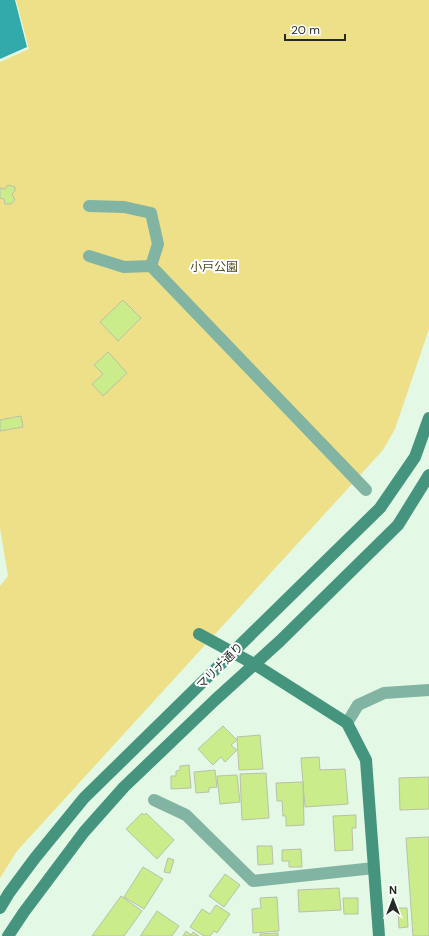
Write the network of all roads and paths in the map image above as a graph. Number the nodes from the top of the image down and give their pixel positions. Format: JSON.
{"nodes":[{"id":1,"x":89,"y":206,"type":"dead end"},
{"id":2,"x":89,"y":256,"type":"dead end"},
{"id":3,"x":151,"y":266,"type":"junction"},
{"id":4,"x":429,"y":418,"type":"edge"},
{"id":5,"x":429,"y":475,"type":"edge"},
{"id":6,"x":366,"y":490,"type":"dead end"},
{"id":7,"x":199,"y":634,"type":"dead end"},
{"id":8,"x":233,"y":652,"type":"junction"},
{"id":9,"x":254,"y":664,"type":"junction"},
{"id":10,"x":429,"y":690,"type":"edge"},
{"id":11,"x":347,"y":723,"type":"junction"},
{"id":12,"x":154,"y":800,"type":"dead end"},
{"id":13,"x":374,"y":868,"type":"junction"},
{"id":14,"x":0,"y":908,"type":"edge"},
{"id":15,"x":8,"y":936,"type":"edge"},
{"id":16,"x":378,"y":936,"type":"edge"}],
"edges":[{"from":1,"to":3,"type":"street"},
{"from":2,"to":3,"type":"street"},
{"from":3,"to":6,"type":"street"},
{"from":4,"to":8,"type":"street","name":"マリナ通り"},
{"from":5,"to":9,"type":"street","name":"マリナ通り"},
{"from":7,"to":8,"type":"street"},
{"from":8,"to":9,"type":"street"},
{"from":8,"to":14,"type":"street","name":"マリナ通り"},
{"from":9,"to":11,"type":"street"},
{"from":9,"to":15,"type":"street","name":"マリナ通り"},
{"from":10,"to":11,"type":"street"},
{"from":11,"to":13,"type":"street"},
{"from":12,"to":13,"type":"street"},
{"from":13,"to":16,"type":"street"}]}
